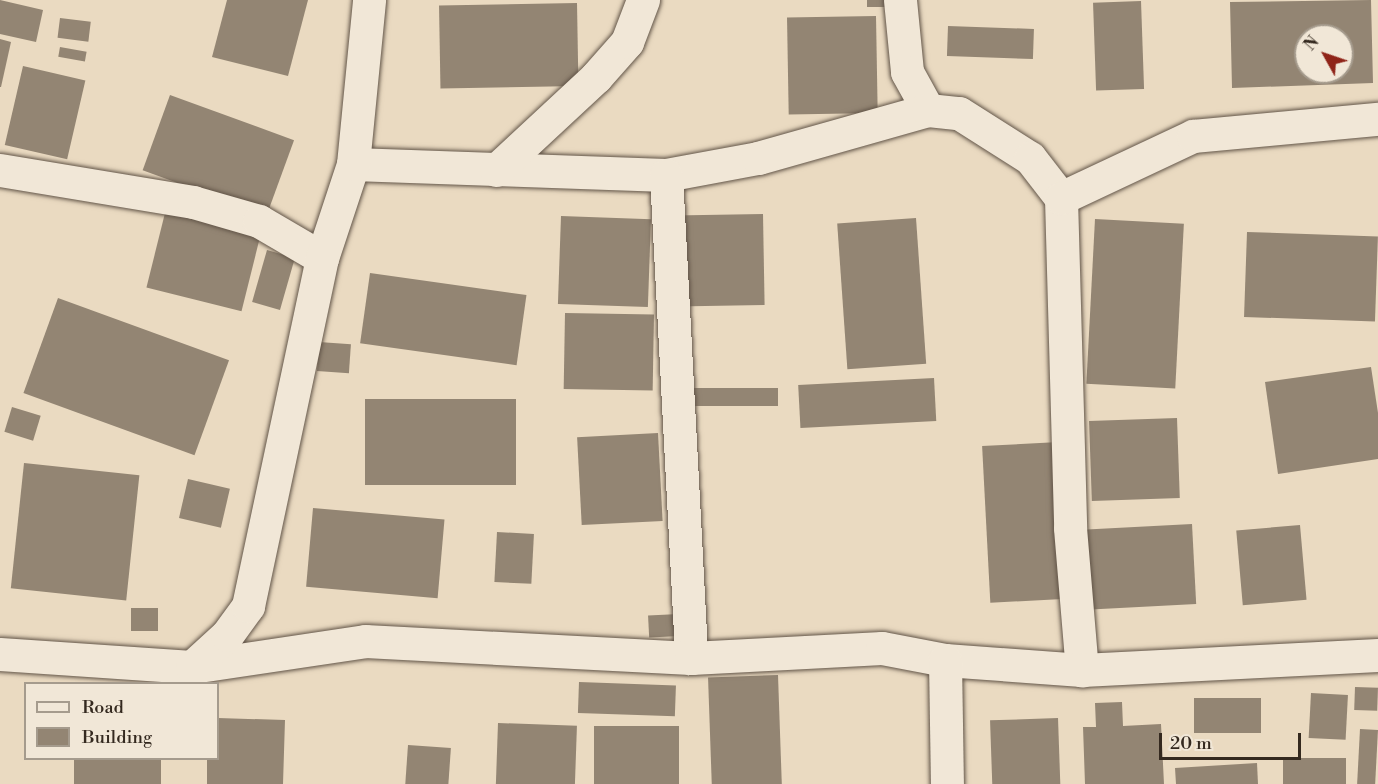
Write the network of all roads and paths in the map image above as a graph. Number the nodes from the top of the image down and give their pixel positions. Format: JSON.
{"nodes":[{"id":1,"x":369,"y":0,"type":"edge"},
{"id":2,"x":643,"y":0,"type":"edge"},
{"id":3,"x":900,"y":0,"type":"edge"},
{"id":4,"x":928,"y":110,"type":"junction"},
{"id":5,"x":1378,"y":119,"type":"edge"},
{"id":6,"x":353,"y":164,"type":"junction"},
{"id":7,"x":0,"y":170,"type":"edge"},
{"id":8,"x":496,"y":170,"type":"junction"},
{"id":9,"x":666,"y":175,"type":"junction"},
{"id":10,"x":1061,"y":198,"type":"junction"},
{"id":11,"x":322,"y":258,"type":"junction"},
{"id":12,"x":0,"y":654,"type":"edge"},
{"id":13,"x":1378,"y":655,"type":"edge"},
{"id":14,"x":691,"y":658,"type":"junction"},
{"id":15,"x":945,"y":660,"type":"junction"},
{"id":16,"x":192,"y":667,"type":"junction"},
{"id":17,"x":1082,"y":670,"type":"junction"},
{"id":18,"x":947,"y":784,"type":"edge"}],
"edges":[{"from":1,"to":6,"type":"street"},
{"from":2,"to":8,"type":"street"},
{"from":3,"to":4,"type":"street"},
{"from":4,"to":9,"type":"street"},
{"from":4,"to":10,"type":"street"},
{"from":5,"to":10,"type":"street"},
{"from":6,"to":8,"type":"street"},
{"from":6,"to":11,"type":"street"},
{"from":7,"to":11,"type":"street"},
{"from":8,"to":9,"type":"street"},
{"from":9,"to":14,"type":"street"},
{"from":10,"to":17,"type":"street"},
{"from":11,"to":16,"type":"street"},
{"from":12,"to":16,"type":"street"},
{"from":13,"to":17,"type":"street"},
{"from":14,"to":15,"type":"street"},
{"from":14,"to":16,"type":"street"},
{"from":15,"to":17,"type":"street"},
{"from":15,"to":18,"type":"street"}]}
